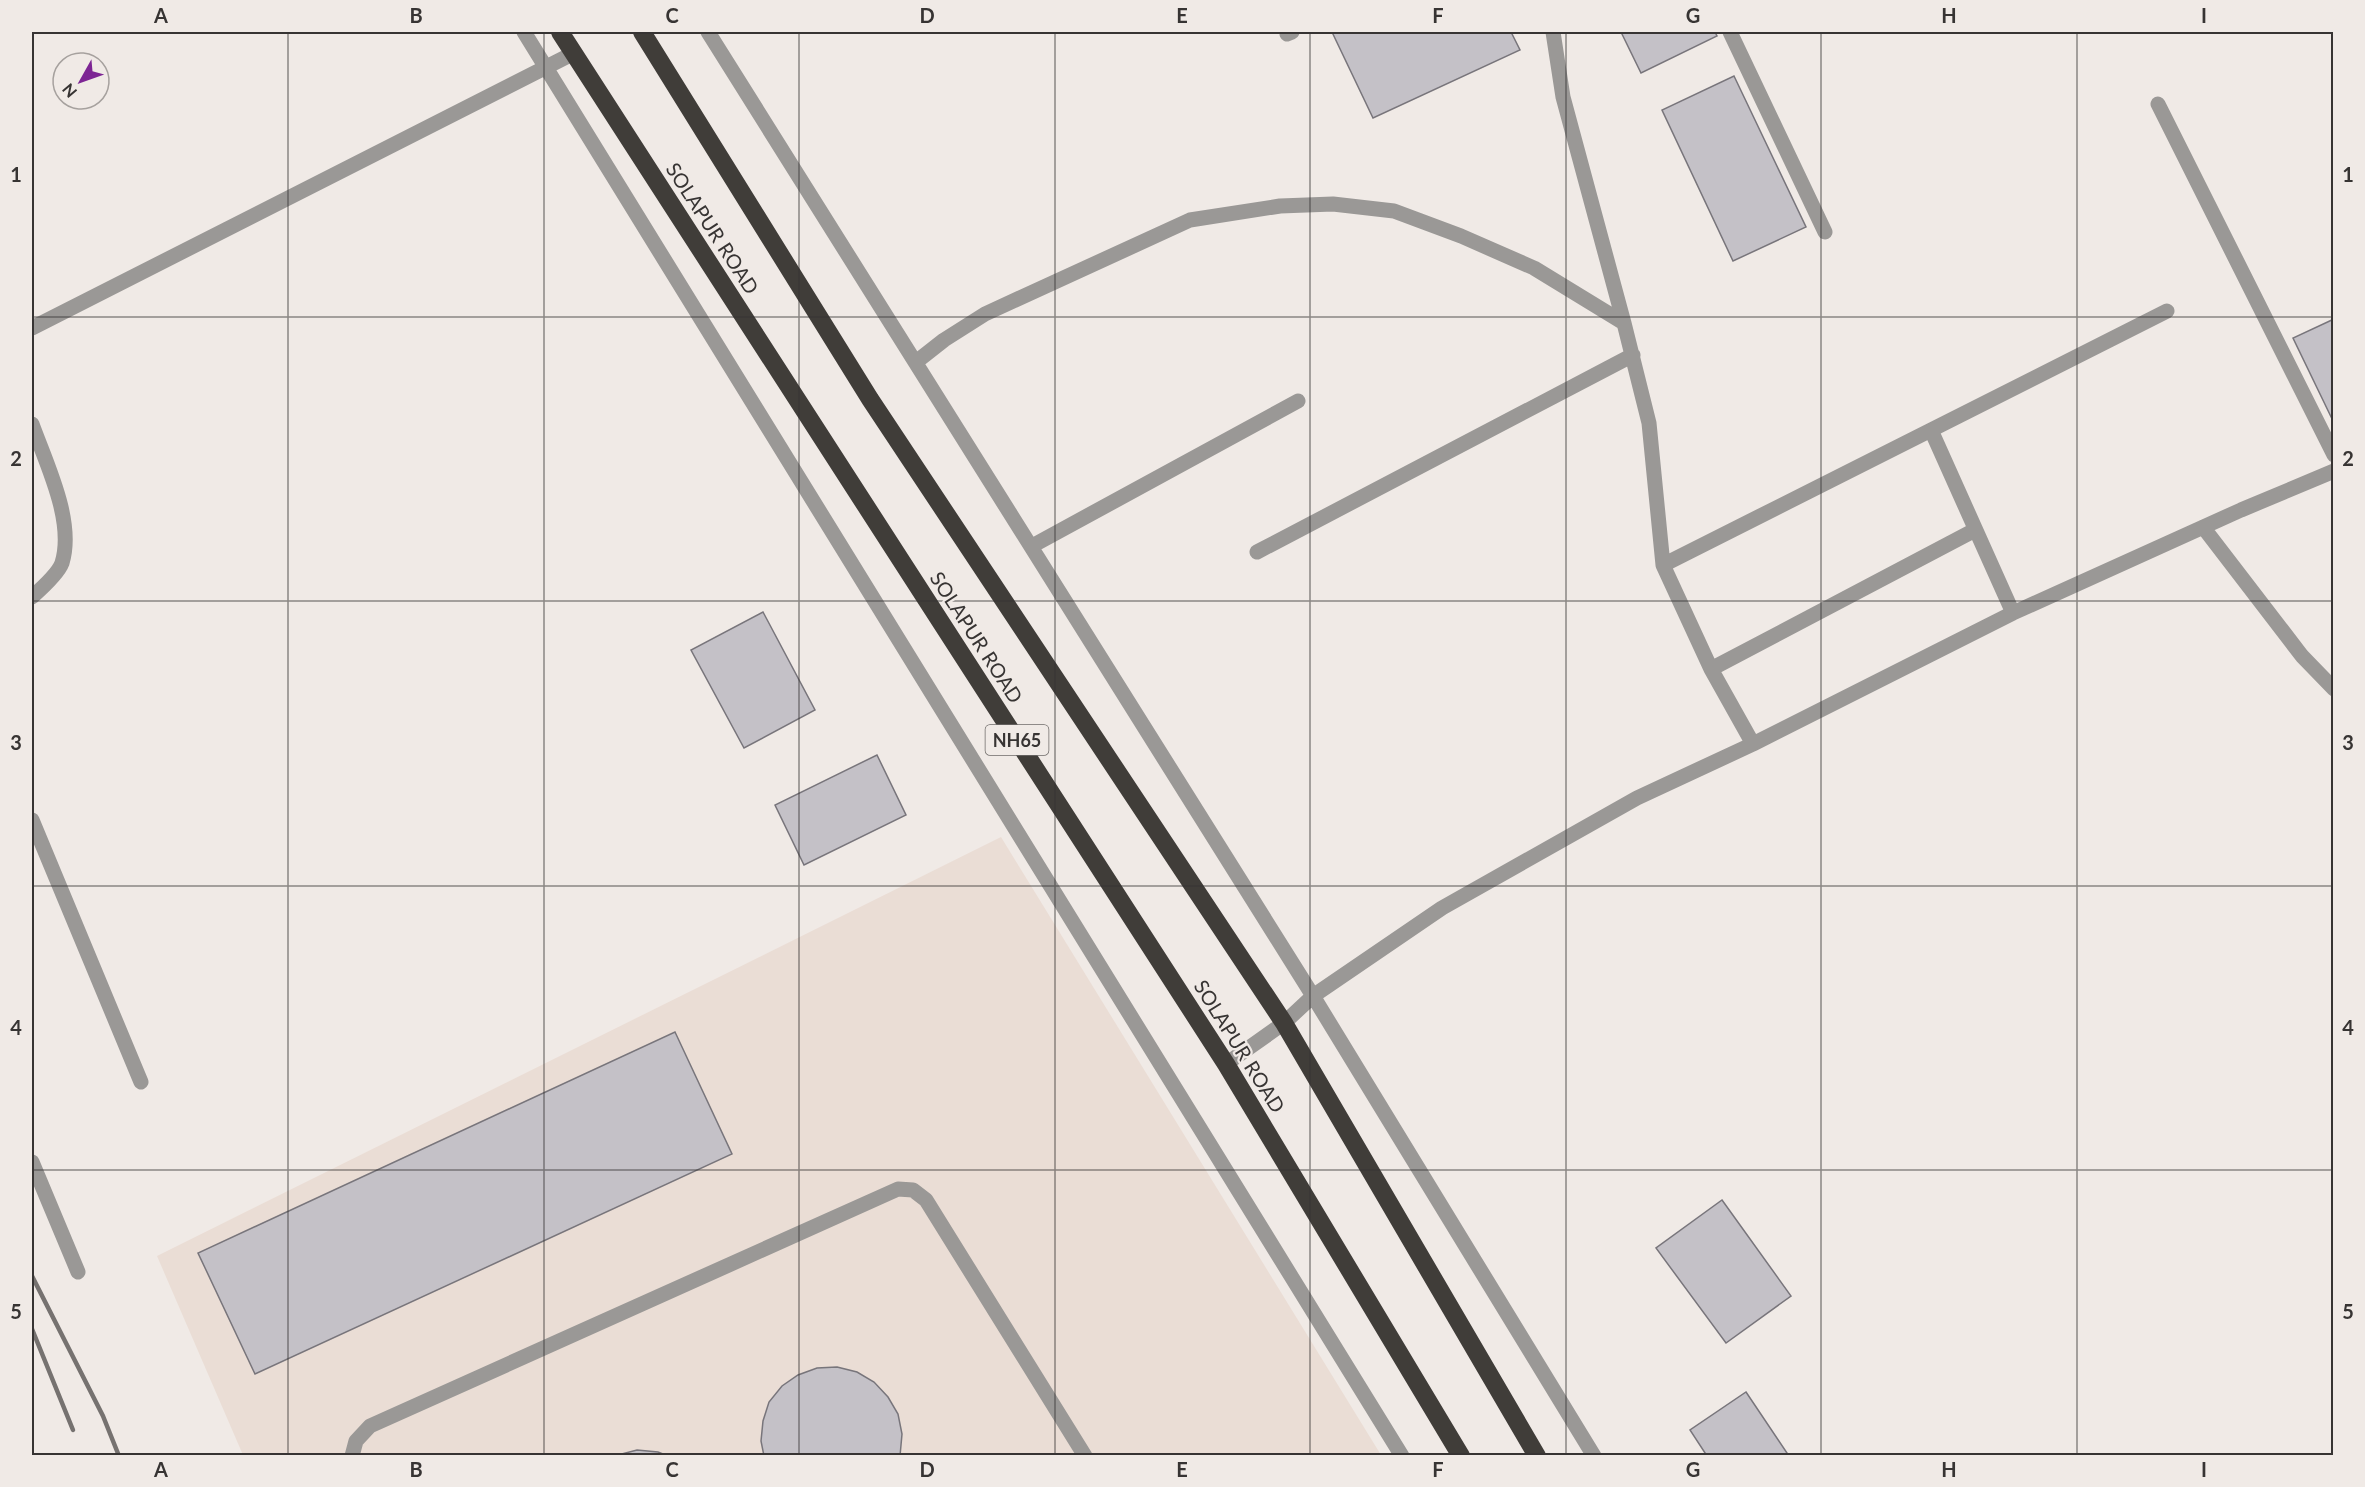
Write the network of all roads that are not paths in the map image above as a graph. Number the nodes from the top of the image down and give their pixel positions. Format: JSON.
{"nodes":[{"id":1,"x":524,"y":32,"type":"edge"},
{"id":2,"x":560,"y":32,"type":"edge"},
{"id":3,"x":642,"y":32,"type":"edge"},
{"id":4,"x":708,"y":32,"type":"edge"},
{"id":5,"x":1553,"y":32,"type":"edge"},
{"id":6,"x":1730,"y":32,"type":"edge"},
{"id":7,"x":574,"y":54,"type":"junction"},
{"id":8,"x":546,"y":67,"type":"junction"},
{"id":9,"x":2158,"y":104,"type":"dead end"},
{"id":10,"x":1825,"y":232,"type":"dead end"},
{"id":11,"x":2167,"y":311,"type":"dead end"},
{"id":12,"x":1624,"y":323,"type":"junction"},
{"id":13,"x":32,"y":328,"type":"edge"},
{"id":14,"x":1633,"y":355,"type":"junction"},
{"id":15,"x":916,"y":362,"type":"junction"},
{"id":16,"x":1298,"y":401,"type":"dead end"},
{"id":17,"x":32,"y":424,"type":"edge"},
{"id":18,"x":1931,"y":430,"type":"junction"},
{"id":19,"x":2334,"y":456,"type":"edge"},
{"id":20,"x":2334,"y":471,"type":"edge"},
{"id":21,"x":2203,"y":527,"type":"junction"},
{"id":22,"x":1976,"y":530,"type":"junction"},
{"id":23,"x":1032,"y":546,"type":"junction"},
{"id":24,"x":1257,"y":552,"type":"dead end"},
{"id":25,"x":1663,"y":565,"type":"junction"},
{"id":26,"x":32,"y":597,"type":"edge"},
{"id":27,"x":2013,"y":613,"type":"junction"},
{"id":28,"x":1711,"y":669,"type":"junction"},
{"id":29,"x":2334,"y":689,"type":"edge"},
{"id":30,"x":1753,"y":744,"type":"junction"},
{"id":31,"x":32,"y":820,"type":"edge"},
{"id":32,"x":1312,"y":996,"type":"junction"},
{"id":33,"x":1284,"y":1023,"type":"junction"},
{"id":34,"x":1226,"y":1064,"type":"junction"},
{"id":35,"x":141,"y":1082,"type":"dead end"},
{"id":36,"x":32,"y":1162,"type":"edge"},
{"id":37,"x":78,"y":1272,"type":"dead end"},
{"id":38,"x":352,"y":1455,"type":"edge"},
{"id":39,"x":1085,"y":1455,"type":"edge"},
{"id":40,"x":1402,"y":1455,"type":"edge"},
{"id":41,"x":1461,"y":1455,"type":"edge"},
{"id":42,"x":1537,"y":1455,"type":"edge"},
{"id":43,"x":1594,"y":1455,"type":"edge"}],
"edges":[{"from":1,"to":8,"type":"street"},
{"from":2,"to":7,"type":"highway","name":"SOLAPUR ROAD","number":"NH65"},
{"from":3,"to":33,"type":"highway"},
{"from":4,"to":15,"type":"street"},
{"from":5,"to":12,"type":"street"},
{"from":6,"to":10,"type":"street"},
{"from":7,"to":8,"type":"street"},
{"from":7,"to":34,"type":"highway","name":"SOLAPUR ROAD","number":"NH65"},
{"from":8,"to":13,"type":"street"},
{"from":8,"to":40,"type":"street"},
{"from":9,"to":19,"type":"street"},
{"from":11,"to":18,"type":"street"},
{"from":12,"to":14,"type":"street"},
{"from":12,"to":15,"type":"street"},
{"from":14,"to":24,"type":"street"},
{"from":14,"to":25,"type":"street"},
{"from":15,"to":23,"type":"street"},
{"from":16,"to":23,"type":"street"},
{"from":17,"to":26,"type":"street"},
{"from":18,"to":22,"type":"street"},
{"from":18,"to":25,"type":"street"},
{"from":20,"to":21,"type":"street"},
{"from":21,"to":27,"type":"street"},
{"from":21,"to":29,"type":"street"},
{"from":22,"to":27,"type":"street"},
{"from":22,"to":28,"type":"street"},
{"from":23,"to":32,"type":"street"},
{"from":25,"to":28,"type":"street"},
{"from":27,"to":30,"type":"street"},
{"from":28,"to":30,"type":"street"},
{"from":30,"to":32,"type":"street"},
{"from":31,"to":35,"type":"street"},
{"from":32,"to":33,"type":"street"},
{"from":32,"to":43,"type":"street"},
{"from":33,"to":34,"type":"street"},
{"from":33,"to":42,"type":"highway"},
{"from":34,"to":41,"type":"highway","name":"SOLAPUR ROAD","number":"NH65"},
{"from":36,"to":37,"type":"street"},
{"from":38,"to":39,"type":"street"}]}
